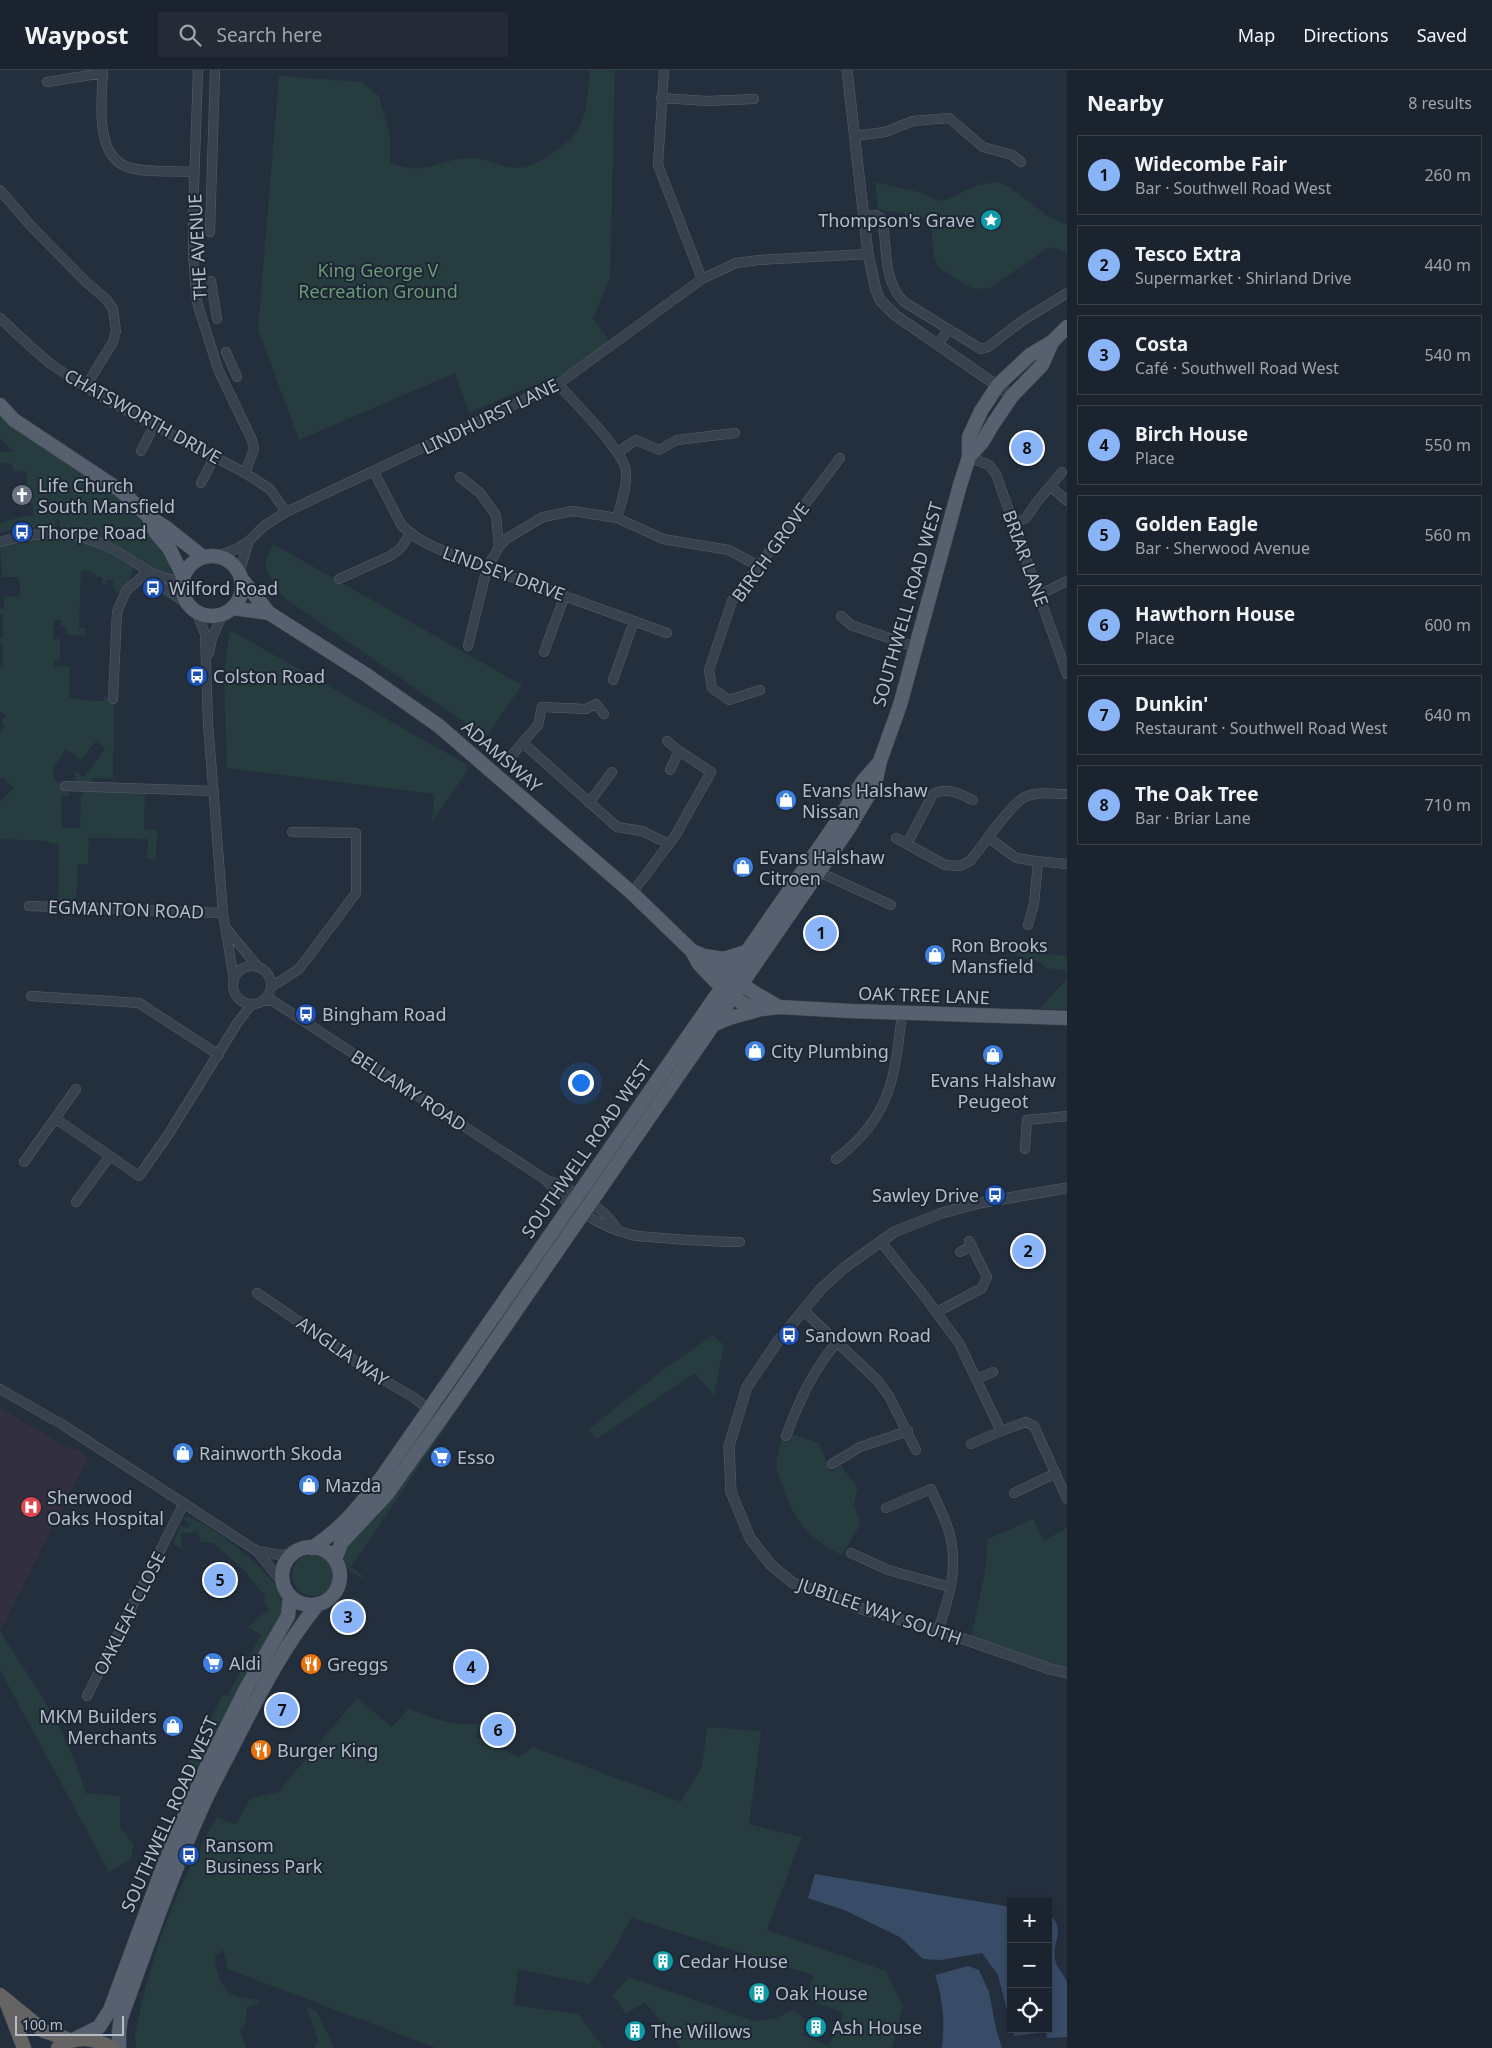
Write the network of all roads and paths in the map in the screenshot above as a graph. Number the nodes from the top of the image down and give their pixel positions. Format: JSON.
{"nodes":[{"id":1,"x":198,"y":70,"type":"edge"},
{"id":2,"x":215,"y":70,"type":"edge"},
{"id":3,"x":664,"y":70,"type":"edge"},
{"id":4,"x":846,"y":70,"type":"edge"},
{"id":5,"x":103,"y":72,"type":"edge"},
{"id":6,"x":47,"y":82,"type":"dead end"},
{"id":7,"x":662,"y":98,"type":"junction"},
{"id":8,"x":754,"y":99,"type":"dead end"},
{"id":9,"x":854,"y":136,"type":"junction"},
{"id":10,"x":1021,"y":162,"type":"dead end"},
{"id":11,"x":194,"y":172,"type":"junction"},
{"id":12,"x":0,"y":190,"type":"edge"},
{"id":13,"x":193,"y":216,"type":"junction"},
{"id":14,"x":210,"y":216,"type":"junction"},
{"id":15,"x":863,"y":216,"type":"junction"},
{"id":16,"x":210,"y":232,"type":"dead end"},
{"id":17,"x":868,"y":254,"type":"junction"},
{"id":18,"x":702,"y":279,"type":"junction"},
{"id":19,"x":211,"y":281,"type":"dead end"},
{"id":20,"x":1067,"y":293,"type":"edge"},
{"id":21,"x":213,"y":300,"type":"junction"},
{"id":22,"x":197,"y":302,"type":"junction"},
{"id":23,"x":0,"y":318,"type":"edge"},
{"id":24,"x":217,"y":318,"type":"dead end"},
{"id":25,"x":1067,"y":327,"type":"edge"},
{"id":26,"x":948,"y":330,"type":"junction"},
{"id":27,"x":1052,"y":342,"type":"junction"},
{"id":28,"x":938,"y":344,"type":"junction"},
{"id":29,"x":226,"y":352,"type":"dead end"},
{"id":30,"x":231,"y":364,"type":"junction"},
{"id":31,"x":218,"y":369,"type":"junction"},
{"id":32,"x":237,"y":377,"type":"dead end"},
{"id":33,"x":558,"y":384,"type":"junction"},
{"id":34,"x":998,"y":385,"type":"junction"},
{"id":35,"x":86,"y":386,"type":"junction"},
{"id":36,"x":1012,"y":396,"type":"junction"},
{"id":37,"x":0,"y":406,"type":"edge"},
{"id":38,"x":155,"y":424,"type":"junction"},
{"id":39,"x":736,"y":433,"type":"dead end"},
{"id":40,"x":141,"y":451,"type":"dead end"},
{"id":41,"x":618,"y":452,"type":"junction"},
{"id":42,"x":215,"y":456,"type":"junction"},
{"id":43,"x":969,"y":457,"type":"junction"},
{"id":44,"x":840,"y":458,"type":"dead end"},
{"id":45,"x":374,"y":472,"type":"junction"},
{"id":46,"x":1062,"y":472,"type":"dead end"},
{"id":47,"x":245,"y":473,"type":"junction"},
{"id":48,"x":460,"y":477,"type":"dead end"},
{"id":49,"x":202,"y":483,"type":"dead end"},
{"id":50,"x":1050,"y":486,"type":"junction"},
{"id":51,"x":1067,"y":501,"type":"edge"},
{"id":52,"x":286,"y":512,"type":"junction"},
{"id":53,"x":149,"y":517,"type":"junction"},
{"id":54,"x":617,"y":518,"type":"junction"},
{"id":55,"x":1014,"y":523,"type":"junction"},
{"id":56,"x":410,"y":534,"type":"junction"},
{"id":57,"x":249,"y":541,"type":"junction"},
{"id":58,"x":0,"y":542,"type":"edge"},
{"id":59,"x":499,"y":547,"type":"junction"},
{"id":60,"x":210,"y":557,"type":"junction"},
{"id":61,"x":760,"y":566,"type":"junction"},
{"id":62,"x":487,"y":568,"type":"junction"},
{"id":63,"x":147,"y":572,"type":"junction"},
{"id":64,"x":240,"y":575,"type":"junction"},
{"id":65,"x":182,"y":579,"type":"junction"},
{"id":66,"x":339,"y":579,"type":"dead end"},
{"id":67,"x":1067,"y":581,"type":"edge"},
{"id":68,"x":565,"y":595,"type":"junction"},
{"id":69,"x":1039,"y":595,"type":"junction"},
{"id":70,"x":186,"y":603,"type":"junction"},
{"id":71,"x":228,"y":611,"type":"junction"},
{"id":72,"x":197,"y":613,"type":"junction"},
{"id":73,"x":269,"y":613,"type":"junction"},
{"id":74,"x":841,"y":616,"type":"dead end"},
{"id":75,"x":634,"y":621,"type":"junction"},
{"id":76,"x":667,"y":632,"type":"dead end"},
{"id":77,"x":468,"y":646,"type":"dead end"},
{"id":78,"x":915,"y":646,"type":"junction"},
{"id":79,"x":544,"y":652,"type":"dead end"},
{"id":80,"x":206,"y":665,"type":"junction"},
{"id":81,"x":1067,"y":674,"type":"edge"},
{"id":82,"x":612,"y":680,"type":"dead end"},
{"id":83,"x":760,"y":690,"type":"dead end"},
{"id":84,"x":113,"y":698,"type":"dead end"},
{"id":85,"x":604,"y":714,"type":"dead end"},
{"id":86,"x":668,"y":741,"type":"dead end"},
{"id":87,"x":523,"y":743,"type":"junction"},
{"id":88,"x":679,"y":751,"type":"junction"},
{"id":89,"x":512,"y":754,"type":"dead end"},
{"id":90,"x":880,"y":761,"type":"junction"},
{"id":91,"x":670,"y":770,"type":"dead end"},
{"id":92,"x":612,"y":772,"type":"dead end"},
{"id":93,"x":65,"y":786,"type":"dead end"},
{"id":94,"x":214,"y":791,"type":"junction"},
{"id":95,"x":969,"y":794,"type":"dead end"},
{"id":96,"x":1067,"y":794,"type":"edge"},
{"id":97,"x":589,"y":803,"type":"junction"},
{"id":98,"x":292,"y":832,"type":"dead end"},
{"id":99,"x":896,"y":838,"type":"dead end"},
{"id":100,"x":989,"y":838,"type":"junction"},
{"id":101,"x":669,"y":844,"type":"junction"},
{"id":102,"x":907,"y":844,"type":"junction"},
{"id":103,"x":1038,"y":862,"type":"junction"},
{"id":104,"x":1067,"y":864,"type":"edge"},
{"id":105,"x":819,"y":872,"type":"junction"},
{"id":106,"x":632,"y":892,"type":"junction"},
{"id":107,"x":891,"y":905,"type":"dead end"},
{"id":108,"x":29,"y":906,"type":"dead end"},
{"id":109,"x":223,"y":913,"type":"junction"},
{"id":110,"x":1028,"y":925,"type":"dead end"},
{"id":111,"x":225,"y":927,"type":"junction"},
{"id":112,"x":746,"y":952,"type":"junction"},
{"id":113,"x":698,"y":954,"type":"junction"},
{"id":114,"x":262,"y":970,"type":"junction"},
{"id":115,"x":282,"y":978,"type":"junction"},
{"id":116,"x":234,"y":980,"type":"junction"},
{"id":117,"x":732,"y":986,"type":"junction"},
{"id":118,"x":270,"y":989,"type":"junction"},
{"id":119,"x":31,"y":996,"type":"dead end"},
{"id":120,"x":239,"y":1000,"type":"junction"},
{"id":121,"x":262,"y":1001,"type":"junction"},
{"id":122,"x":273,"y":1001,"type":"junction"},
{"id":123,"x":252,"y":1004,"type":"junction"},
{"id":124,"x":779,"y":1007,"type":"junction"},
{"id":125,"x":762,"y":1009,"type":"junction"},
{"id":126,"x":902,"y":1013,"type":"junction"},
{"id":127,"x":1067,"y":1018,"type":"edge"},
{"id":128,"x":238,"y":1022,"type":"junction"},
{"id":129,"x":714,"y":1024,"type":"junction"},
{"id":130,"x":219,"y":1055,"type":"junction"},
{"id":131,"x":76,"y":1089,"type":"dead end"},
{"id":132,"x":1067,"y":1116,"type":"edge"},
{"id":133,"x":56,"y":1119,"type":"junction"},
{"id":134,"x":1025,"y":1149,"type":"dead end"},
{"id":135,"x":110,"y":1156,"type":"junction"},
{"id":136,"x":836,"y":1159,"type":"dead end"},
{"id":137,"x":24,"y":1162,"type":"dead end"},
{"id":138,"x":1067,"y":1188,"type":"edge"},
{"id":139,"x":574,"y":1199,"type":"junction"},
{"id":140,"x":76,"y":1202,"type":"dead end"},
{"id":141,"x":587,"y":1208,"type":"junction"},
{"id":142,"x":740,"y":1242,"type":"dead end"},
{"id":143,"x":882,"y":1242,"type":"junction"},
{"id":144,"x":960,"y":1252,"type":"dead end"},
{"id":145,"x":257,"y":1293,"type":"dead end"},
{"id":146,"x":803,"y":1310,"type":"junction"},
{"id":147,"x":937,"y":1312,"type":"junction"},
{"id":148,"x":838,"y":1342,"type":"junction"},
{"id":149,"x":994,"y":1372,"type":"dead end"},
{"id":150,"x":976,"y":1379,"type":"junction"},
{"id":151,"x":0,"y":1389,"type":"edge"},
{"id":152,"x":434,"y":1414,"type":"junction"},
{"id":153,"x":908,"y":1431,"type":"junction"},
{"id":154,"x":1001,"y":1431,"type":"junction"},
{"id":155,"x":786,"y":1436,"type":"dead end"},
{"id":156,"x":970,"y":1444,"type":"dead end"},
{"id":157,"x":916,"y":1450,"type":"dead end"},
{"id":158,"x":832,"y":1464,"type":"dead end"},
{"id":159,"x":1056,"y":1473,"type":"junction"},
{"id":160,"x":1014,"y":1493,"type":"dead end"},
{"id":161,"x":1067,"y":1499,"type":"edge"},
{"id":162,"x":184,"y":1504,"type":"junction"},
{"id":163,"x":886,"y":1508,"type":"dead end"},
{"id":164,"x":312,"y":1548,"type":"junction"},
{"id":165,"x":257,"y":1551,"type":"junction"},
{"id":166,"x":850,"y":1552,"type":"dead end"},
{"id":167,"x":292,"y":1554,"type":"junction"},
{"id":168,"x":335,"y":1560,"type":"junction"},
{"id":169,"x":950,"y":1587,"type":"junction"},
{"id":170,"x":287,"y":1591,"type":"junction"},
{"id":171,"x":318,"y":1604,"type":"junction"},
{"id":172,"x":938,"y":1630,"type":"junction"},
{"id":173,"x":1067,"y":1673,"type":"edge"},
{"id":174,"x":87,"y":1696,"type":"dead end"},
{"id":175,"x":134,"y":1983,"type":"junction"},
{"id":176,"x":3,"y":1998,"type":"edge"},
{"id":177,"x":68,"y":2042,"type":"edge"},
{"id":178,"x":24,"y":2048,"type":"edge"},
{"id":179,"x":112,"y":2048,"type":"edge"},
{"id":180,"x":119,"y":2048,"type":"edge"},
{"id":181,"x":128,"y":2048,"type":"edge"}],
"edges":[{"from":1,"to":11,"type":"street","name":"THE AVENUE"},
{"from":2,"to":14,"type":"street"},
{"from":3,"to":7,"type":"street"},
{"from":4,"to":9,"type":"street"},
{"from":5,"to":6,"type":"street"},
{"from":5,"to":11,"type":"street"},
{"from":7,"to":8,"type":"street"},
{"from":7,"to":18,"type":"street"},
{"from":9,"to":10,"type":"street"},
{"from":9,"to":15,"type":"street"},
{"from":11,"to":13,"type":"street","name":"THE AVENUE"},
{"from":12,"to":35,"type":"street"},
{"from":13,"to":14,"type":"street"},
{"from":13,"to":22,"type":"street","name":"THE AVENUE"},
{"from":14,"to":16,"type":"street"},
{"from":15,"to":17,"type":"street"},
{"from":15,"to":26,"type":"street"},
{"from":17,"to":18,"type":"street","name":"LINDHURST LANE"},
{"from":17,"to":28,"type":"street"},
{"from":18,"to":33,"type":"street","name":"LINDHURST LANE"},
{"from":19,"to":21,"type":"street"},
{"from":20,"to":26,"type":"street"},
{"from":21,"to":22,"type":"street"},
{"from":21,"to":24,"type":"street"},
{"from":22,"to":31,"type":"street","name":"THE AVENUE"},
{"from":23,"to":35,"type":"street","name":"CHATSWORTH DRIVE"},
{"from":25,"to":27,"type":"main road","name":"SOUTHWELL ROAD WEST"},
{"from":26,"to":28,"type":"street"},
{"from":27,"to":34,"type":"main road","name":"SOUTHWELL ROAD WEST"},
{"from":27,"to":36,"type":"main road","name":"SOUTHWELL ROAD WEST"},
{"from":28,"to":34,"type":"street"},
{"from":29,"to":30,"type":"street"},
{"from":30,"to":31,"type":"street"},
{"from":30,"to":32,"type":"street"},
{"from":31,"to":47,"type":"street","name":"THE AVENUE"},
{"from":33,"to":41,"type":"street"},
{"from":33,"to":45,"type":"street","name":"LINDHURST LANE"},
{"from":34,"to":36,"type":"street"},
{"from":34,"to":43,"type":"main road","name":"SOUTHWELL ROAD WEST"},
{"from":35,"to":38,"type":"street","name":"CHATSWORTH DRIVE"},
{"from":36,"to":43,"type":"main road","name":"SOUTHWELL ROAD WEST"},
{"from":37,"to":53,"type":"main road"},
{"from":38,"to":40,"type":"street"},
{"from":38,"to":42,"type":"street","name":"CHATSWORTH DRIVE"},
{"from":39,"to":41,"type":"street"},
{"from":41,"to":54,"type":"street"},
{"from":42,"to":47,"type":"street","name":"CHATSWORTH DRIVE"},
{"from":42,"to":49,"type":"street"},
{"from":43,"to":55,"type":"street","name":"BRIAR LANE"},
{"from":43,"to":78,"type":"main road","name":"SOUTHWELL ROAD WEST"},
{"from":44,"to":61,"type":"street","name":"BIRCH GROVE"},
{"from":45,"to":52,"type":"street","name":"LINDHURST LANE"},
{"from":45,"to":56,"type":"street","name":"LINDSEY DRIVE"},
{"from":46,"to":50,"type":"street"},
{"from":47,"to":52,"type":"street","name":"CHATSWORTH DRIVE"},
{"from":48,"to":59,"type":"street"},
{"from":50,"to":51,"type":"street"},
{"from":50,"to":55,"type":"street"},
{"from":52,"to":57,"type":"street","name":"LINDHURST LANE"},
{"from":53,"to":60,"type":"main road"},
{"from":53,"to":65,"type":"main road"},
{"from":54,"to":59,"type":"street"},
{"from":54,"to":61,"type":"street"},
{"from":55,"to":69,"type":"street","name":"BRIAR LANE"},
{"from":56,"to":62,"type":"street","name":"LINDSEY DRIVE"},
{"from":56,"to":66,"type":"street"},
{"from":57,"to":60,"type":"street","name":"LINDHURST LANE"},
{"from":57,"to":64,"type":"street","name":"LINDHURST LANE"},
{"from":58,"to":63,"type":"street"},
{"from":59,"to":62,"type":"street"},
{"from":60,"to":64,"type":"main road"},
{"from":60,"to":65,"type":"main road"},
{"from":61,"to":83,"type":"street","name":"BIRCH GROVE"},
{"from":62,"to":68,"type":"street","name":"LINDSEY DRIVE"},
{"from":62,"to":77,"type":"street"},
{"from":63,"to":65,"type":"street"},
{"from":63,"to":70,"type":"street"},
{"from":63,"to":84,"type":"street"},
{"from":64,"to":71,"type":"main road"},
{"from":64,"to":73,"type":"main road","name":"ADAMSWAY"},
{"from":65,"to":70,"type":"main road"},
{"from":67,"to":69,"type":"street"},
{"from":68,"to":75,"type":"street","name":"LINDSEY DRIVE"},
{"from":68,"to":79,"type":"street"},
{"from":69,"to":81,"type":"street","name":"BRIAR LANE"},
{"from":70,"to":72,"type":"main road"},
{"from":71,"to":72,"type":"main road"},
{"from":71,"to":73,"type":"main road","name":"ADAMSWAY"},
{"from":71,"to":80,"type":"street"},
{"from":72,"to":80,"type":"street"},
{"from":73,"to":106,"type":"main road","name":"ADAMSWAY"},
{"from":74,"to":78,"type":"street"},
{"from":75,"to":76,"type":"street","name":"LINDSEY DRIVE"},
{"from":75,"to":82,"type":"street"},
{"from":78,"to":90,"type":"main road","name":"SOUTHWELL ROAD WEST"},
{"from":80,"to":94,"type":"street"},
{"from":85,"to":87,"type":"street"},
{"from":86,"to":88,"type":"street"},
{"from":87,"to":89,"type":"street"},
{"from":87,"to":97,"type":"street"},
{"from":88,"to":91,"type":"street"},
{"from":88,"to":101,"type":"street"},
{"from":90,"to":105,"type":"main road","name":"SOUTHWELL ROAD WEST"},
{"from":90,"to":112,"type":"main road","name":"SOUTHWELL ROAD WEST"},
{"from":92,"to":97,"type":"street"},
{"from":93,"to":94,"type":"street"},
{"from":94,"to":109,"type":"street"},
{"from":95,"to":102,"type":"street"},
{"from":96,"to":100,"type":"street"},
{"from":97,"to":101,"type":"street"},
{"from":98,"to":115,"type":"street"},
{"from":99,"to":102,"type":"street"},
{"from":100,"to":102,"type":"street"},
{"from":100,"to":103,"type":"street"},
{"from":101,"to":106,"type":"street"},
{"from":103,"to":104,"type":"street"},
{"from":103,"to":110,"type":"street"},
{"from":105,"to":107,"type":"street"},
{"from":105,"to":117,"type":"main road","name":"SOUTHWELL ROAD WEST"},
{"from":106,"to":113,"type":"main road","name":"ADAMSWAY"},
{"from":108,"to":109,"type":"street","name":"EGMANTON ROAD"},
{"from":109,"to":111,"type":"street"},
{"from":111,"to":114,"type":"street"},
{"from":111,"to":116,"type":"street"},
{"from":112,"to":113,"type":"main road"},
{"from":112,"to":117,"type":"main road","name":"SOUTHWELL ROAD WEST"},
{"from":113,"to":117,"type":"main road","name":"ADAMSWAY"},
{"from":114,"to":115,"type":"street"},
{"from":114,"to":116,"type":"street"},
{"from":114,"to":118,"type":"street"},
{"from":115,"to":118,"type":"street"},
{"from":116,"to":120,"type":"street"},
{"from":117,"to":124,"type":"main road","name":"OAK TREE LANE"},
{"from":117,"to":125,"type":"main road","name":"OAK TREE LANE"},
{"from":117,"to":129,"type":"main road","name":"SOUTHWELL ROAD WEST"},
{"from":117,"to":139,"type":"main road","name":"SOUTHWELL ROAD WEST"},
{"from":118,"to":121,"type":"street"},
{"from":118,"to":122,"type":"street"},
{"from":119,"to":130,"type":"street"},
{"from":120,"to":123,"type":"street"},
{"from":120,"to":128,"type":"street"},
{"from":121,"to":122,"type":"street"},
{"from":121,"to":123,"type":"street"},
{"from":122,"to":139,"type":"street","name":"BELLAMY ROAD"},
{"from":123,"to":128,"type":"street"},
{"from":124,"to":125,"type":"main road","name":"OAK TREE LANE"},
{"from":124,"to":126,"type":"main road","name":"OAK TREE LANE"},
{"from":125,"to":129,"type":"main road"},
{"from":126,"to":127,"type":"main road","name":"OAK TREE LANE"},
{"from":126,"to":136,"type":"street"},
{"from":128,"to":130,"type":"street"},
{"from":129,"to":141,"type":"main road","name":"SOUTHWELL ROAD WEST"},
{"from":130,"to":135,"type":"street"},
{"from":131,"to":133,"type":"street"},
{"from":132,"to":134,"type":"street"},
{"from":133,"to":135,"type":"street"},
{"from":133,"to":137,"type":"street"},
{"from":135,"to":140,"type":"street"},
{"from":138,"to":143,"type":"street","name":"JUBILEE WAY SOUTH"},
{"from":139,"to":141,"type":"street","name":"BELLAMY ROAD"},
{"from":139,"to":152,"type":"main road","name":"SOUTHWELL ROAD WEST"},
{"from":141,"to":142,"type":"street","name":"BELLAMY ROAD"},
{"from":141,"to":152,"type":"main road","name":"SOUTHWELL ROAD WEST"},
{"from":143,"to":146,"type":"street","name":"JUBILEE WAY SOUTH"},
{"from":143,"to":147,"type":"street"},
{"from":144,"to":147,"type":"street"},
{"from":145,"to":152,"type":"street","name":"ANGLIA WAY"},
{"from":146,"to":148,"type":"street"},
{"from":146,"to":172,"type":"street","name":"JUBILEE WAY SOUTH"},
{"from":147,"to":150,"type":"street"},
{"from":148,"to":153,"type":"street"},
{"from":148,"to":155,"type":"street"},
{"from":149,"to":150,"type":"street"},
{"from":150,"to":154,"type":"street"},
{"from":151,"to":162,"type":"street"},
{"from":152,"to":164,"type":"main road","name":"SOUTHWELL ROAD WEST"},
{"from":152,"to":168,"type":"main road","name":"SOUTHWELL ROAD WEST"},
{"from":153,"to":157,"type":"street"},
{"from":153,"to":158,"type":"street"},
{"from":154,"to":156,"type":"street"},
{"from":154,"to":159,"type":"street"},
{"from":159,"to":160,"type":"street"},
{"from":159,"to":161,"type":"street"},
{"from":162,"to":165,"type":"street"},
{"from":162,"to":174,"type":"street","name":"OAKLEAF CLOSE"},
{"from":163,"to":169,"type":"street"},
{"from":164,"to":167,"type":"main road"},
{"from":164,"to":168,"type":"main road"},
{"from":165,"to":167,"type":"street"},
{"from":165,"to":170,"type":"street"},
{"from":166,"to":169,"type":"street"},
{"from":167,"to":170,"type":"main road"},
{"from":168,"to":171,"type":"main road"},
{"from":169,"to":172,"type":"street"},
{"from":170,"to":171,"type":"main road"},
{"from":170,"to":177,"type":"main road","name":"SOUTHWELL ROAD WEST"},
{"from":171,"to":175,"type":"main road","name":"SOUTHWELL ROAD WEST"},
{"from":172,"to":173,"type":"street","name":"JUBILEE WAY SOUTH"},
{"from":175,"to":180,"type":"main road","name":"SOUTHWELL ROAD WEST"},
{"from":175,"to":181,"type":"main road"},
{"from":176,"to":177,"type":"highway"},
{"from":176,"to":178,"type":"highway"},
{"from":177,"to":179,"type":"highway"}]}
